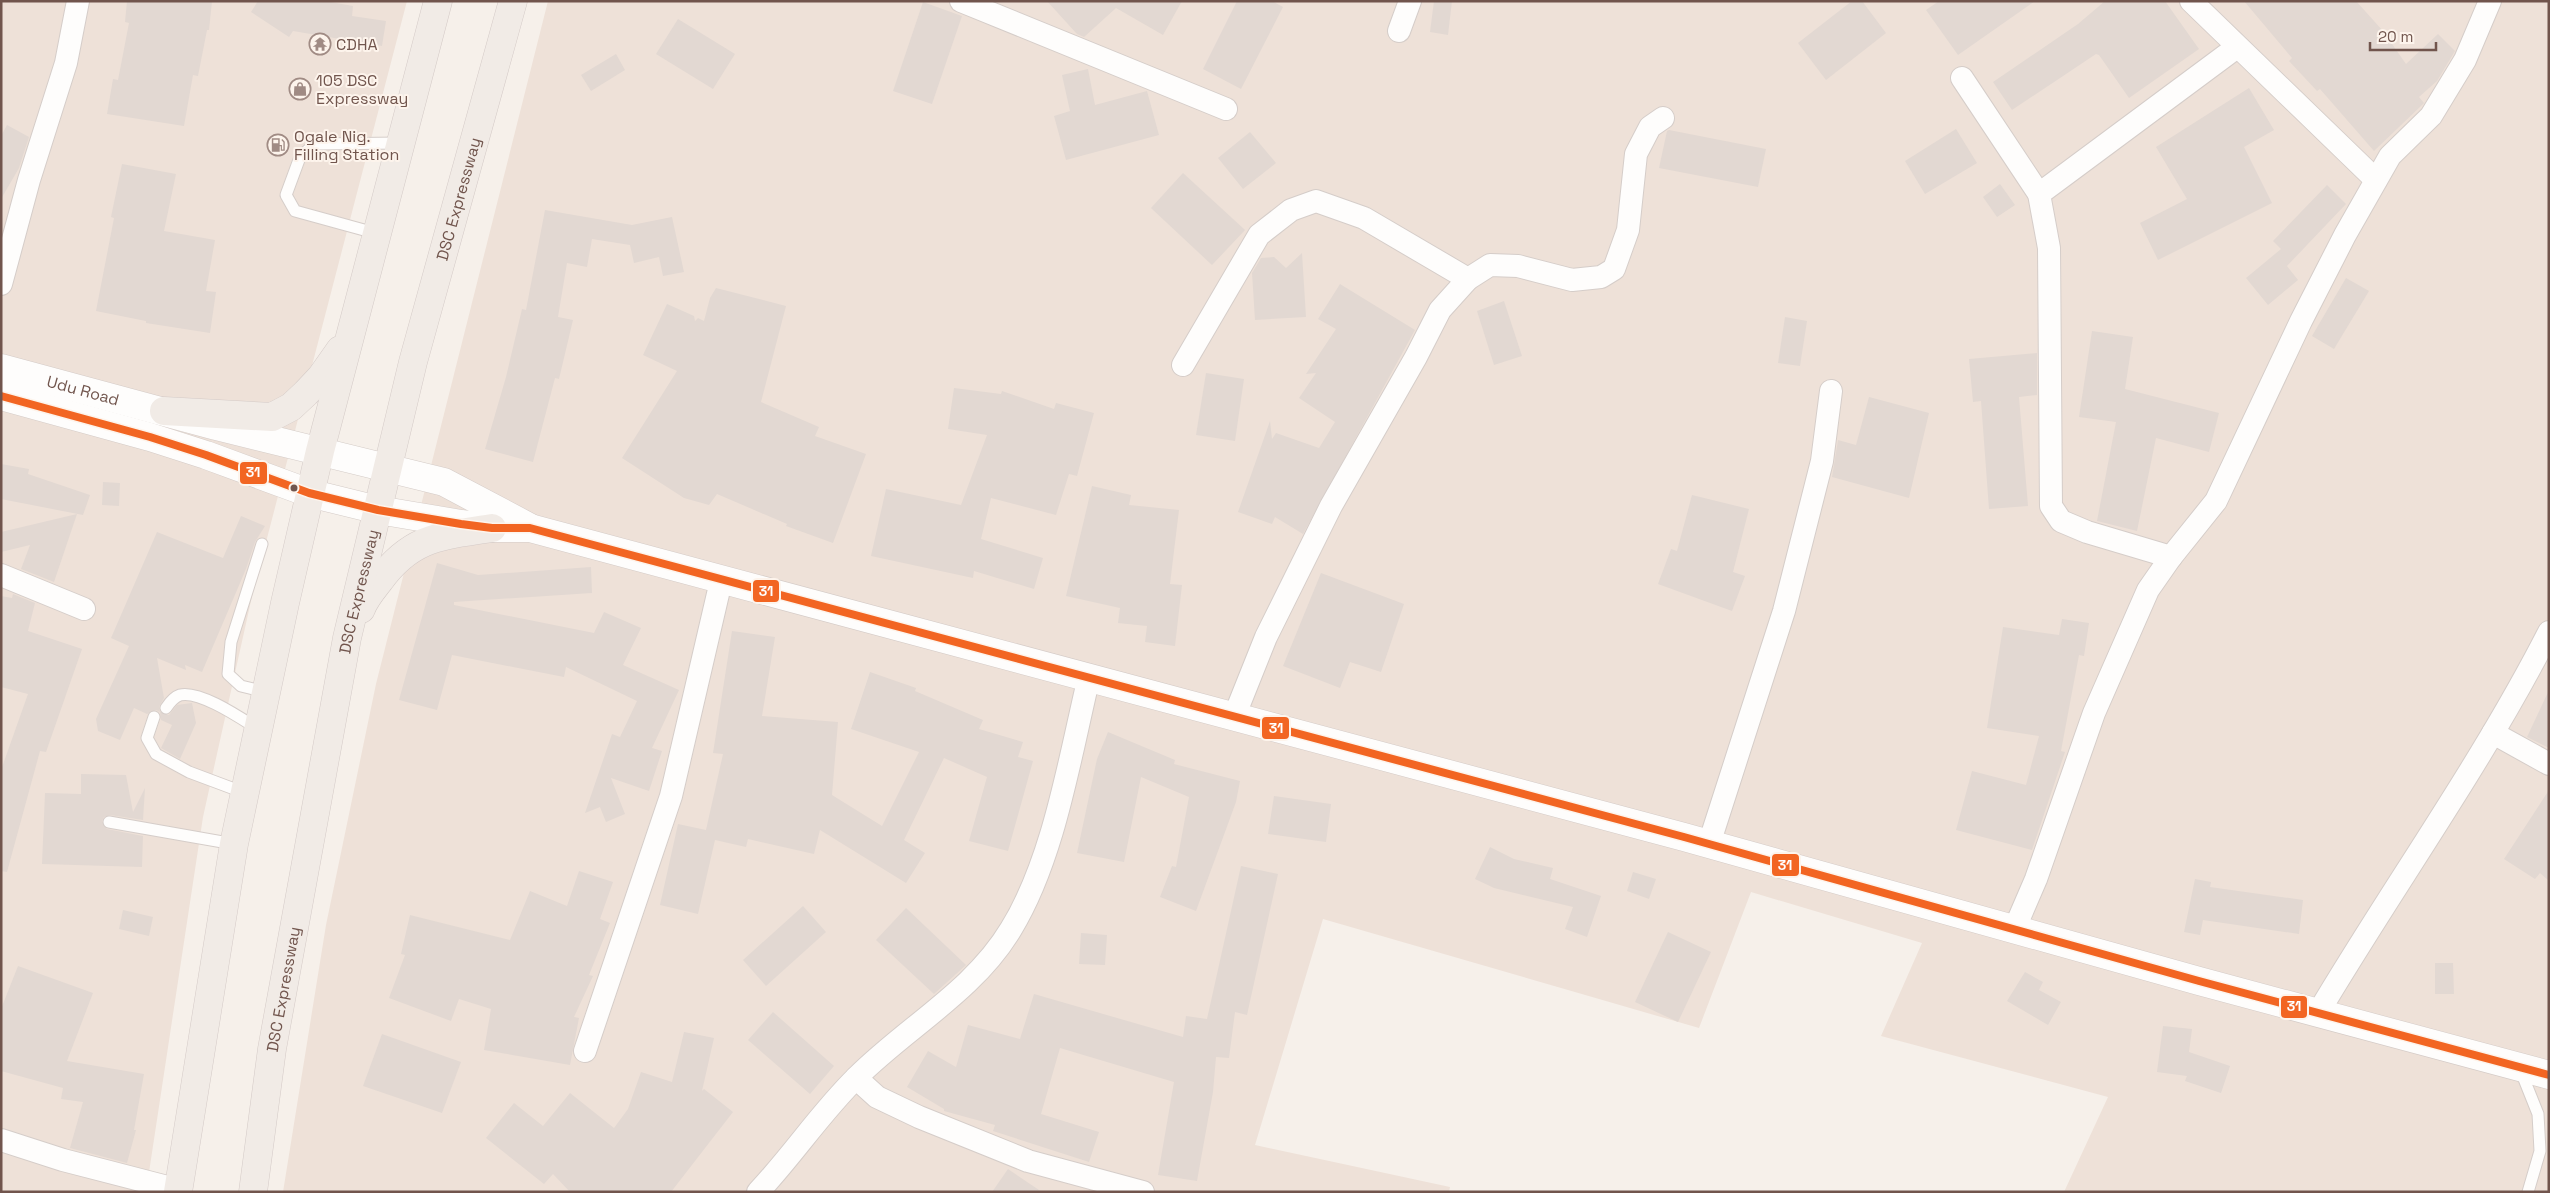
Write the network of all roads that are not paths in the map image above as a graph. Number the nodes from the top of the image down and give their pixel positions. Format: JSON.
{"nodes":[{"id":1,"x":78,"y":1,"type":"edge"},
{"id":2,"x":438,"y":1,"type":"edge"},
{"id":3,"x":513,"y":1,"type":"edge"},
{"id":4,"x":961,"y":1,"type":"edge"},
{"id":5,"x":1410,"y":1,"type":"edge"},
{"id":6,"x":2191,"y":1,"type":"edge"},
{"id":7,"x":2490,"y":1,"type":"edge"},
{"id":8,"x":1399,"y":31,"type":"dead end"},
{"id":9,"x":2237,"y":47,"type":"junction"},
{"id":10,"x":1962,"y":78,"type":"dead end"},
{"id":11,"x":1226,"y":109,"type":"dead end"},
{"id":12,"x":1663,"y":118,"type":"dead end"},
{"id":13,"x":400,"y":143,"type":"junction"},
{"id":14,"x":2376,"y":180,"type":"junction"},
{"id":15,"x":2039,"y":194,"type":"junction"},
{"id":16,"x":376,"y":233,"type":"junction"},
{"id":17,"x":1468,"y":279,"type":"junction"},
{"id":18,"x":1,"y":284,"type":"edge"},
{"id":19,"x":351,"y":334,"type":"junction"},
{"id":20,"x":1183,"y":365,"type":"dead end"},
{"id":21,"x":1,"y":368,"type":"edge"},
{"id":22,"x":1831,"y":391,"type":"dead end"},
{"id":23,"x":1,"y":396,"type":"edge"},
{"id":24,"x":164,"y":411,"type":"junction"},
{"id":25,"x":320,"y":451,"type":"junction"},
{"id":26,"x":388,"y":468,"type":"junction"},
{"id":27,"x":309,"y":493,"type":"junction"},
{"id":28,"x":378,"y":510,"type":"junction"},
{"id":29,"x":492,"y":528,"type":"junction"},
{"id":30,"x":530,"y":528,"type":"junction"},
{"id":31,"x":262,"y":544,"type":"dead end"},
{"id":32,"x":2171,"y":557,"type":"junction"},
{"id":33,"x":1,"y":575,"type":"edge"},
{"id":34,"x":721,"y":581,"type":"junction"},
{"id":35,"x":84,"y":609,"type":"dead end"},
{"id":36,"x":2549,"y":632,"type":"edge"},
{"id":37,"x":347,"y":638,"type":"junction"},
{"id":38,"x":1089,"y":677,"type":"junction"},
{"id":39,"x":266,"y":692,"type":"junction"},
{"id":40,"x":166,"y":708,"type":"dead end"},
{"id":41,"x":154,"y":717,"type":"dead end"},
{"id":42,"x":1234,"y":717,"type":"junction"},
{"id":43,"x":258,"y":730,"type":"junction"},
{"id":44,"x":2493,"y":733,"type":"junction"},
{"id":45,"x":2549,"y":764,"type":"edge"},
{"id":46,"x":245,"y":793,"type":"junction"},
{"id":47,"x":109,"y":822,"type":"dead end"},
{"id":48,"x":234,"y":844,"type":"junction"},
{"id":49,"x":1709,"y":844,"type":"junction"},
{"id":50,"x":2014,"y":930,"type":"junction"},
{"id":51,"x":2318,"y":1013,"type":"junction"},
{"id":52,"x":585,"y":1051,"type":"dead end"},
{"id":53,"x":2518,"y":1065,"type":"junction"},
{"id":54,"x":2549,"y":1075,"type":"edge"},
{"id":55,"x":856,"y":1078,"type":"junction"},
{"id":56,"x":1,"y":1140,"type":"edge"},
{"id":57,"x":178,"y":1191,"type":"edge"},
{"id":58,"x":254,"y":1192,"type":"edge"},
{"id":59,"x":758,"y":1192,"type":"edge"},
{"id":60,"x":1143,"y":1192,"type":"edge"},
{"id":61,"x":2528,"y":1192,"type":"edge"}],
"edges":[{"from":1,"to":18,"type":"street"},
{"from":2,"to":13,"type":"main road"},
{"from":3,"to":26,"type":"main road","name":"DSC Expressway"},
{"from":4,"to":11,"type":"street"},
{"from":5,"to":8,"type":"street"},
{"from":6,"to":9,"type":"street"},
{"from":7,"to":14,"type":"street"},
{"from":9,"to":14,"type":"street"},
{"from":9,"to":15,"type":"street"},
{"from":10,"to":15,"type":"street"},
{"from":12,"to":17,"type":"street"},
{"from":13,"to":16,"type":"main road"},
{"from":13,"to":16,"type":"lane"},
{"from":14,"to":32,"type":"street"},
{"from":15,"to":32,"type":"street"},
{"from":16,"to":19,"type":"main road"},
{"from":17,"to":20,"type":"street"},
{"from":17,"to":42,"type":"street"},
{"from":19,"to":24,"type":"main road"},
{"from":19,"to":25,"type":"main road"},
{"from":21,"to":24,"type":"main road","name":"Udu Road"},
{"from":22,"to":49,"type":"street"},
{"from":23,"to":27,"type":"main road","name":"Udu Road"},
{"from":24,"to":25,"type":"main road","name":"Udu Road"},
{"from":25,"to":26,"type":"main road","name":"Udu Road"},
{"from":25,"to":27,"type":"main road"},
{"from":26,"to":28,"type":"main road","name":"DSC Expressway"},
{"from":26,"to":30,"type":"main road","name":"Udu Road"},
{"from":27,"to":28,"type":"main road","name":"Udu Road"},
{"from":27,"to":39,"type":"main road"},
{"from":28,"to":29,"type":"main road","name":"Udu Road"},
{"from":28,"to":37,"type":"main road","name":"DSC Expressway"},
{"from":29,"to":30,"type":"main road","name":"Udu Road"},
{"from":29,"to":37,"type":"main road"},
{"from":30,"to":34,"type":"main road"},
{"from":31,"to":39,"type":"lane"},
{"from":32,"to":50,"type":"street"},
{"from":33,"to":35,"type":"street"},
{"from":34,"to":38,"type":"main road"},
{"from":34,"to":52,"type":"street"},
{"from":36,"to":44,"type":"street"},
{"from":37,"to":58,"type":"main road","name":"DSC Expressway"},
{"from":38,"to":42,"type":"main road"},
{"from":38,"to":55,"type":"street"},
{"from":39,"to":43,"type":"main road"},
{"from":40,"to":43,"type":"lane"},
{"from":41,"to":46,"type":"lane"},
{"from":42,"to":49,"type":"main road"},
{"from":43,"to":46,"type":"main road"},
{"from":44,"to":45,"type":"street"},
{"from":44,"to":51,"type":"street"},
{"from":46,"to":48,"type":"main road"},
{"from":47,"to":48,"type":"lane"},
{"from":48,"to":57,"type":"main road"},
{"from":49,"to":50,"type":"main road"},
{"from":50,"to":51,"type":"main road"},
{"from":51,"to":53,"type":"main road"},
{"from":53,"to":54,"type":"main road"},
{"from":53,"to":61,"type":"lane"},
{"from":55,"to":59,"type":"street"},
{"from":55,"to":60,"type":"street"},
{"from":56,"to":57,"type":"street"}]}
